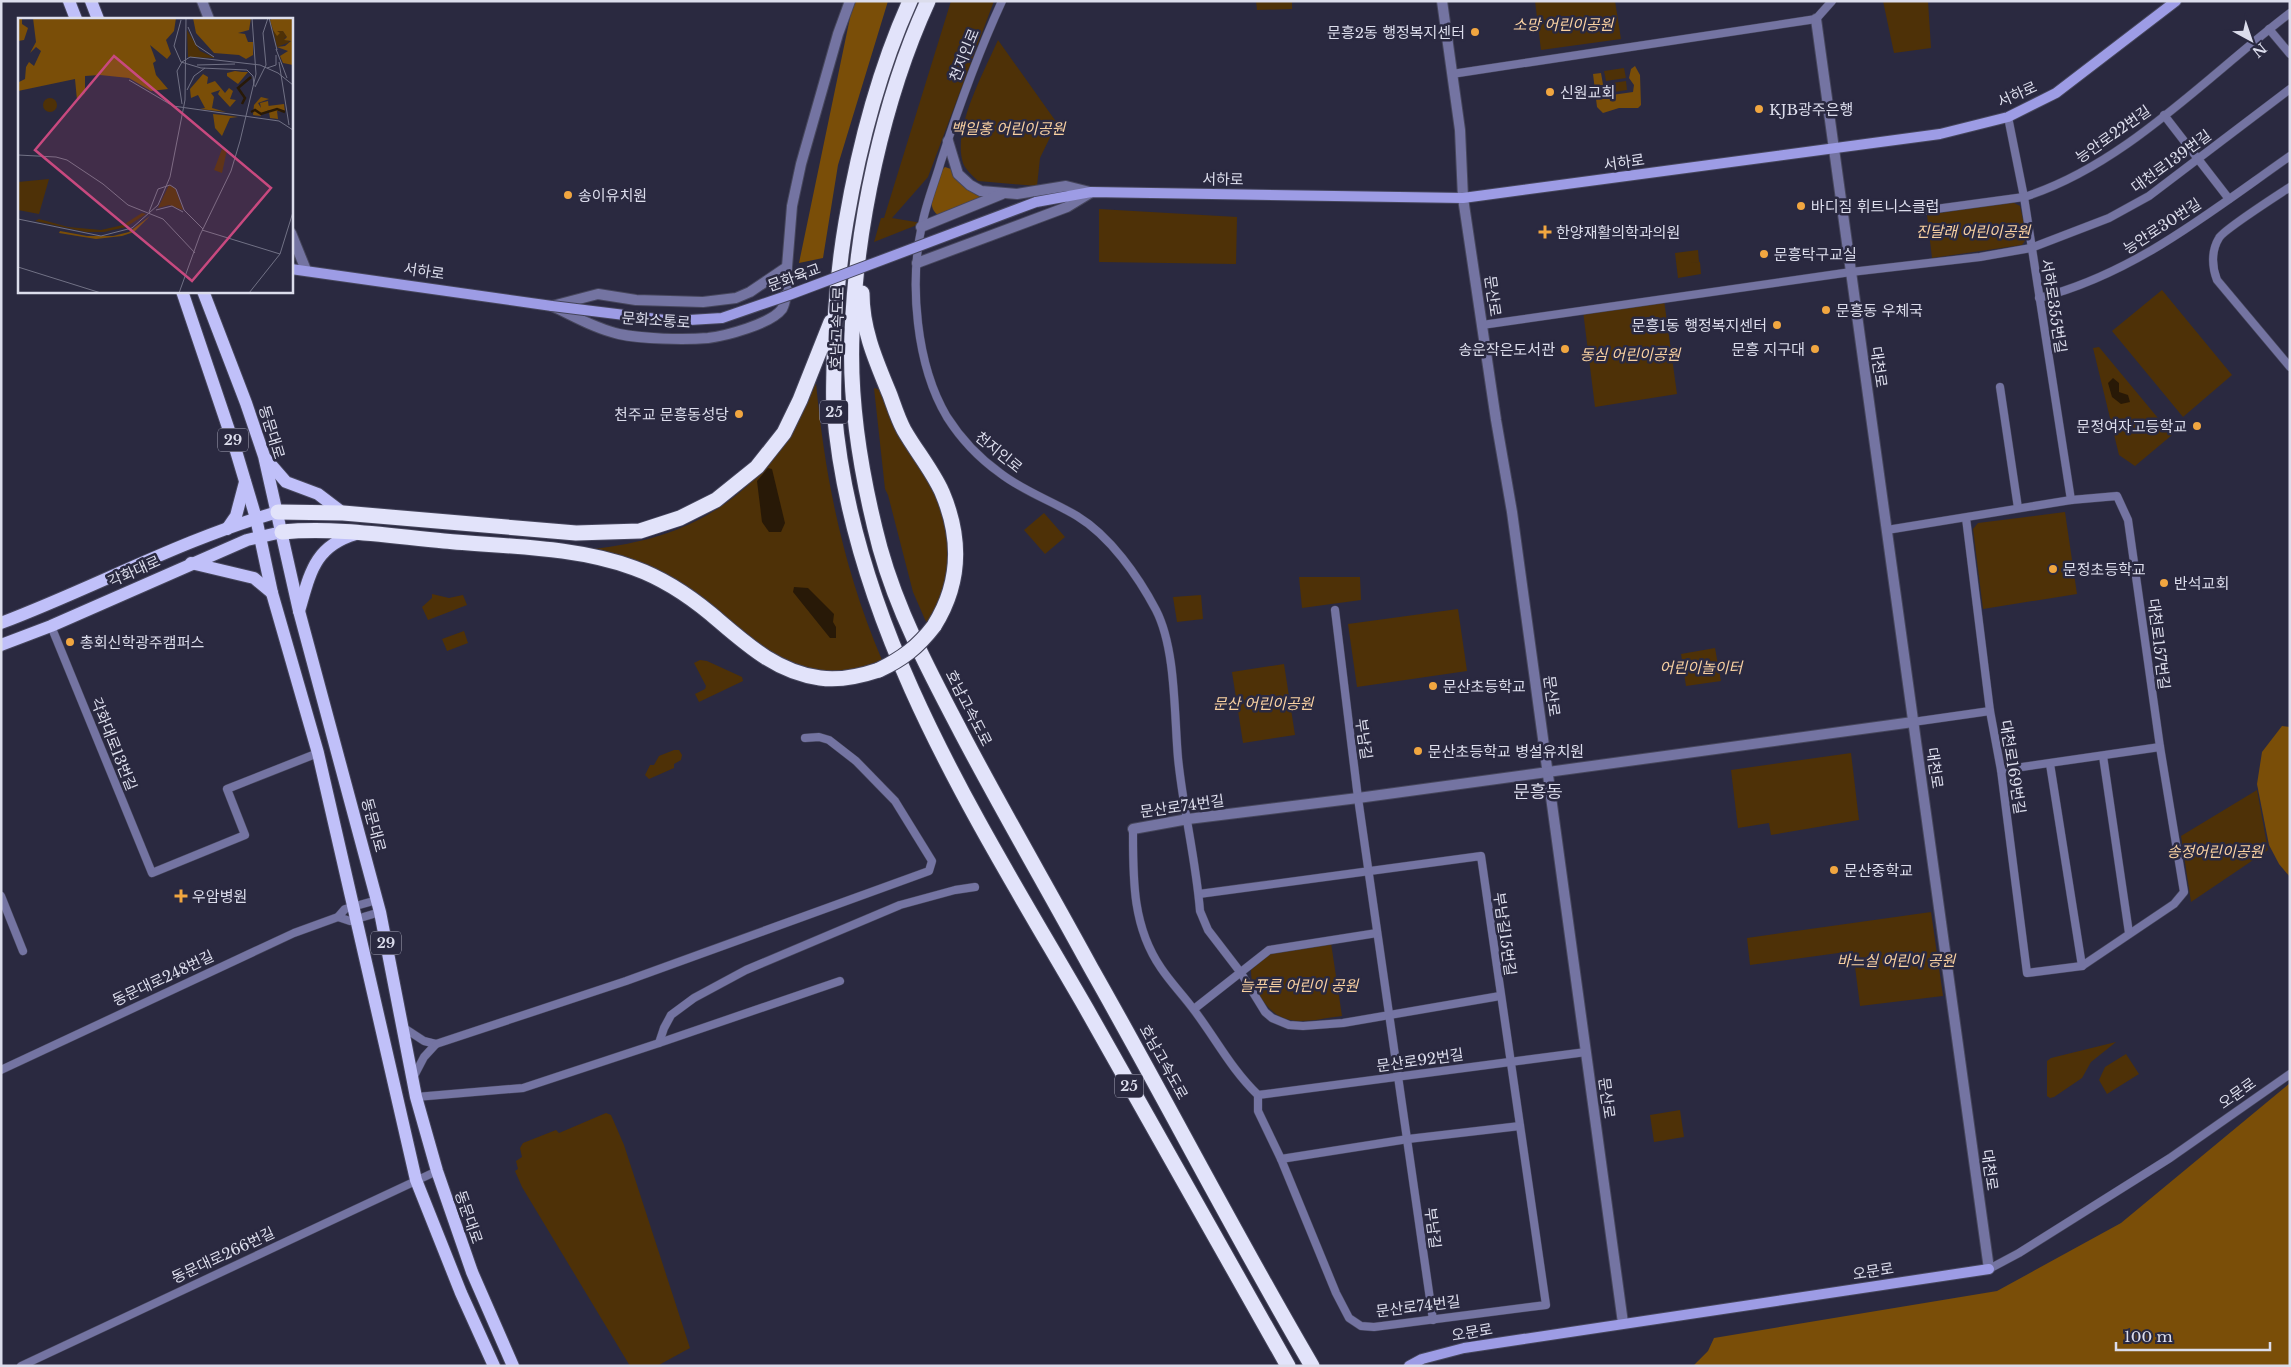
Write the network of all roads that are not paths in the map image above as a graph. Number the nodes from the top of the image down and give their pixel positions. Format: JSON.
{"nodes":[{"id":1,"x":69,"y":1,"type":"edge"},
{"id":2,"x":91,"y":1,"type":"edge"},
{"id":3,"x":202,"y":1,"type":"edge"},
{"id":4,"x":910,"y":1,"type":"edge"},
{"id":5,"x":928,"y":1,"type":"edge"},
{"id":6,"x":935,"y":1,"type":"edge"},
{"id":7,"x":1002,"y":1,"type":"edge"},
{"id":8,"x":1442,"y":1,"type":"edge"},
{"id":9,"x":1832,"y":1,"type":"edge"},
{"id":10,"x":2176,"y":1,"type":"edge"},
{"id":11,"x":847,"y":2,"type":"edge"},
{"id":12,"x":2290,"y":14,"type":"edge"},
{"id":13,"x":76,"y":18,"type":"edge"},
{"id":14,"x":98,"y":18,"type":"edge"},
{"id":15,"x":209,"y":18,"type":"edge"},
{"id":16,"x":1816,"y":19,"type":"junction"},
{"id":17,"x":2269,"y":29,"type":"junction"},
{"id":18,"x":2290,"y":54,"type":"edge"},
{"id":19,"x":1452,"y":74,"type":"junction"},
{"id":20,"x":2290,"y":89,"type":"edge"},
{"id":21,"x":2164,"y":115,"type":"junction"},
{"id":22,"x":2008,"y":117,"type":"junction"},
{"id":23,"x":948,"y":141,"type":"junction"},
{"id":24,"x":1834,"y":149,"type":"junction"},
{"id":25,"x":2290,"y":156,"type":"edge"},
{"id":26,"x":2198,"y":160,"type":"junction"},
{"id":27,"x":2290,"y":187,"type":"edge"},
{"id":28,"x":1091,"y":192,"type":"junction"},
{"id":29,"x":1003,"y":194,"type":"junction"},
{"id":30,"x":2024,"y":197,"type":"junction"},
{"id":31,"x":1464,"y":198,"type":"junction"},
{"id":32,"x":2229,"y":199,"type":"junction"},
{"id":33,"x":1036,"y":202,"type":"joint"},
{"id":34,"x":1921,"y":211,"type":"dead end"},
{"id":35,"x":921,"y":226,"type":"junction"},
{"id":36,"x":292,"y":235,"type":"edge"},
{"id":37,"x":2031,"y":248,"type":"junction"},
{"id":38,"x":917,"y":263,"type":"junction"},
{"id":39,"x":787,"y":267,"type":"junction"},
{"id":40,"x":292,"y":269,"type":"edge"},
{"id":41,"x":306,"y":270,"type":"junction"},
{"id":42,"x":1851,"y":272,"type":"junction"},
{"id":43,"x":182,"y":292,"type":"edge"},
{"id":44,"x":203,"y":292,"type":"edge"},
{"id":45,"x":2038,"y":298,"type":"junction"},
{"id":46,"x":552,"y":306,"type":"junction"},
{"id":47,"x":836,"y":309,"type":"junction"},
{"id":48,"x":1482,"y":324,"type":"junction"},
{"id":49,"x":2290,"y":367,"type":"edge"},
{"id":50,"x":2000,"y":387,"type":"dead end"},
{"id":51,"x":264,"y":456,"type":"junction"},
{"id":52,"x":246,"y":482,"type":"junction"},
{"id":53,"x":2071,"y":500,"type":"junction"},
{"id":54,"x":2018,"y":508,"type":"junction"},
{"id":55,"x":278,"y":512,"type":"junction"},
{"id":56,"x":343,"y":513,"type":"junction"},
{"id":57,"x":256,"y":518,"type":"junction"},
{"id":58,"x":1966,"y":518,"type":"junction"},
{"id":59,"x":227,"y":528,"type":"junction"},
{"id":60,"x":1887,"y":530,"type":"junction"},
{"id":61,"x":282,"y":532,"type":"junction"},
{"id":62,"x":361,"y":532,"type":"junction"},
{"id":63,"x":261,"y":537,"type":"junction"},
{"id":64,"x":191,"y":563,"type":"junction"},
{"id":65,"x":272,"y":593,"type":"junction"},
{"id":66,"x":1335,"y":610,"type":"dead end"},
{"id":67,"x":299,"y":611,"type":"junction"},
{"id":68,"x":1,"y":623,"type":"edge"},
{"id":69,"x":51,"y":626,"type":"junction"},
{"id":70,"x":1,"y":645,"type":"edge"},
{"id":71,"x":1990,"y":711,"type":"junction"},
{"id":72,"x":1913,"y":722,"type":"junction"},
{"id":73,"x":806,"y":738,"type":"dead end"},
{"id":74,"x":2160,"y":747,"type":"junction"},
{"id":75,"x":318,"y":753,"type":"junction"},
{"id":76,"x":2102,"y":756,"type":"junction"},
{"id":77,"x":2050,"y":764,"type":"junction"},
{"id":78,"x":2001,"y":770,"type":"junction"},
{"id":79,"x":1547,"y":771,"type":"junction"},
{"id":80,"x":1358,"y":798,"type":"junction"},
{"id":81,"x":1188,"y":819,"type":"junction"},
{"id":82,"x":1133,"y":828,"type":"joint"},
{"id":83,"x":2011,"y":846,"type":"joint"},
{"id":84,"x":1370,"y":870,"type":"junction"},
{"id":85,"x":975,"y":887,"type":"dead end"},
{"id":86,"x":1199,"y":894,"type":"junction"},
{"id":87,"x":1,"y":896,"type":"edge"},
{"id":88,"x":377,"y":900,"type":"junction"},
{"id":89,"x":354,"y":906,"type":"junction"},
{"id":90,"x":380,"y":912,"type":"junction"},
{"id":91,"x":338,"y":917,"type":"junction"},
{"id":92,"x":358,"y":919,"type":"junction"},
{"id":93,"x":1377,"y":933,"type":"junction"},
{"id":94,"x":2129,"y":934,"type":"junction"},
{"id":95,"x":23,"y":951,"type":"dead end"},
{"id":96,"x":2082,"y":966,"type":"junction"},
{"id":97,"x":1241,"y":973,"type":"junction"},
{"id":98,"x":840,"y":981,"type":"dead end"},
{"id":99,"x":1500,"y":996,"type":"junction"},
{"id":100,"x":1194,"y":1010,"type":"junction"},
{"id":101,"x":1390,"y":1014,"type":"junction"},
{"id":102,"x":401,"y":1026,"type":"junction"},
{"id":103,"x":659,"y":1043,"type":"junction"},
{"id":104,"x":436,"y":1044,"type":"junction"},
{"id":105,"x":1586,"y":1052,"type":"junction"},
{"id":106,"x":1510,"y":1062,"type":"junction"},
{"id":107,"x":1,"y":1070,"type":"edge"},
{"id":108,"x":2290,"y":1074,"type":"edge"},
{"id":109,"x":1399,"y":1077,"type":"junction"},
{"id":110,"x":412,"y":1080,"type":"junction"},
{"id":111,"x":1258,"y":1095,"type":"junction"},
{"id":112,"x":416,"y":1098,"type":"junction"},
{"id":113,"x":1520,"y":1126,"type":"junction"},
{"id":114,"x":1408,"y":1139,"type":"junction"},
{"id":115,"x":1281,"y":1158,"type":"junction"},
{"id":116,"x":437,"y":1171,"type":"junction"},
{"id":117,"x":416,"y":1180,"type":"junction"},
{"id":118,"x":1989,"y":1268,"type":"junction"},
{"id":119,"x":1546,"y":1305,"type":"joint"},
{"id":120,"x":1433,"y":1320,"type":"junction"},
{"id":121,"x":1623,"y":1323,"type":"junction"},
{"id":122,"x":21,"y":1366,"type":"edge"},
{"id":123,"x":494,"y":1366,"type":"edge"},
{"id":124,"x":513,"y":1366,"type":"edge"},
{"id":125,"x":1288,"y":1366,"type":"edge"},
{"id":126,"x":1312,"y":1366,"type":"edge"},
{"id":127,"x":1409,"y":1366,"type":"edge"}],
"edges":[{"from":1,"to":13,"type":"main road"},
{"from":2,"to":14,"type":"main road"},
{"from":3,"to":15,"type":"street"},
{"from":4,"to":47,"type":"highway","name":"호남고속도로","number":"25"},
{"from":5,"to":126,"type":"highway","name":"호남고속도로","number":"25"},
{"from":6,"to":62,"type":"highway","bridge":true},
{"from":7,"to":23,"type":"street","name":"천지인로"},
{"from":8,"to":19,"type":"street","name":"문산로"},
{"from":9,"to":16,"type":"street"},
{"from":10,"to":22,"type":"main road","name":"서하로"},
{"from":11,"to":39,"type":"street","name":"문화소통로"},
{"from":12,"to":17,"type":"street","name":"능안로22번길"},
{"from":16,"to":19,"type":"street"},
{"from":16,"to":24,"type":"street","name":"대천로"},
{"from":17,"to":18,"type":"street"},
{"from":17,"to":21,"type":"street","name":"능안로22번길"},
{"from":19,"to":31,"type":"street","name":"문산로"},
{"from":20,"to":26,"type":"street","name":"대천로139번길"},
{"from":21,"to":26,"type":"street"},
{"from":21,"to":30,"type":"street","name":"능안로22번길"},
{"from":22,"to":24,"type":"main road","name":"서하로"},
{"from":22,"to":30,"type":"street","name":"서하로355번길"},
{"from":23,"to":29,"type":"street"},
{"from":23,"to":35,"type":"street","name":"천지인로"},
{"from":24,"to":31,"type":"main road","name":"서하로"},
{"from":24,"to":42,"type":"street","name":"대천로"},
{"from":25,"to":32,"type":"street","name":"능안로30번길"},
{"from":26,"to":32,"type":"street"},
{"from":26,"to":37,"type":"street","name":"대천로139번길"},
{"from":27,"to":49,"type":"street"},
{"from":28,"to":29,"type":"street"},
{"from":28,"to":31,"type":"main road","name":"서하로"},
{"from":28,"to":33,"type":"main road","name":"서하로"},
{"from":28,"to":38,"type":"street"},
{"from":29,"to":35,"type":"street"},
{"from":30,"to":34,"type":"street","name":"능안로22번길"},
{"from":30,"to":37,"type":"street","name":"서하로355번길"},
{"from":31,"to":48,"type":"street","name":"문산로"},
{"from":32,"to":45,"type":"street","name":"능안로30번길"},
{"from":33,"to":46,"type":"main road","name":"문화육교","bridge":true},
{"from":35,"to":38,"type":"street","name":"천지인로"},
{"from":36,"to":41,"type":"street"},
{"from":37,"to":42,"type":"street","name":"대천로139번길"},
{"from":37,"to":45,"type":"street","name":"서하로355번길"},
{"from":38,"to":81,"type":"street","name":"천지인로"},
{"from":39,"to":46,"type":"street","name":"문화소통로"},
{"from":39,"to":46,"type":"street","name":"문화소통로"},
{"from":40,"to":41,"type":"main road","name":"서하로"},
{"from":41,"to":46,"type":"main road","name":"서하로"},
{"from":42,"to":48,"type":"street"},
{"from":42,"to":60,"type":"street","name":"대천로"},
{"from":43,"to":52,"type":"main road","number":"29"},
{"from":44,"to":51,"type":"main road","name":"동문대로","number":"29"},
{"from":45,"to":53,"type":"street","name":"서하로355번길"},
{"from":47,"to":56,"type":"highway"},
{"from":47,"to":125,"type":"highway","name":"호남고속도로","number":"25"},
{"from":48,"to":79,"type":"street","name":"문산로"},
{"from":50,"to":54,"type":"street"},
{"from":51,"to":55,"type":"main road","name":"동문대로","number":"29"},
{"from":51,"to":56,"type":"main road"},
{"from":52,"to":57,"type":"main road","number":"29"},
{"from":52,"to":59,"type":"main road"},
{"from":53,"to":54,"type":"street","name":"대천로157번길"},
{"from":53,"to":74,"type":"street","name":"대천로157번길"},
{"from":54,"to":58,"type":"street","name":"대천로157번길"},
{"from":55,"to":56,"type":"highway"},
{"from":55,"to":57,"type":"main road","name":"각화대로"},
{"from":55,"to":61,"type":"main road","name":"동문대로","number":"29"},
{"from":57,"to":59,"type":"main road","name":"각화대로"},
{"from":57,"to":63,"type":"main road","number":"29"},
{"from":58,"to":60,"type":"street","name":"대천로157번길"},
{"from":58,"to":71,"type":"street"},
{"from":59,"to":68,"type":"main road","name":"각화대로"},
{"from":60,"to":72,"type":"street","name":"대천로"},
{"from":61,"to":62,"type":"highway"},
{"from":61,"to":63,"type":"main road","name":"각화대로"},
{"from":61,"to":67,"type":"main road","name":"동문대로","number":"29"},
{"from":62,"to":67,"type":"main road"},
{"from":63,"to":64,"type":"main road","name":"각화대로"},
{"from":63,"to":65,"type":"main road","number":"29"},
{"from":64,"to":65,"type":"main road"},
{"from":64,"to":69,"type":"main road","name":"각화대로"},
{"from":65,"to":75,"type":"main road","number":"29"},
{"from":66,"to":80,"type":"street","name":"부남길"},
{"from":67,"to":88,"type":"main road","name":"동문대로","number":"29"},
{"from":69,"to":70,"type":"main road","name":"각화대로"},
{"from":69,"to":75,"type":"street","name":"각화대로13번길"},
{"from":71,"to":72,"type":"street","name":"대천로169번길"},
{"from":71,"to":78,"type":"street","name":"대천로169번길"},
{"from":72,"to":79,"type":"street","name":"문산로74번길"},
{"from":72,"to":118,"type":"street","name":"대천로"},
{"from":73,"to":104,"type":"street"},
{"from":74,"to":76,"type":"street"},
{"from":74,"to":94,"type":"street","name":"대천로157번길"},
{"from":75,"to":89,"type":"main road","number":"29"},
{"from":76,"to":77,"type":"street"},
{"from":76,"to":94,"type":"street"},
{"from":77,"to":78,"type":"street"},
{"from":77,"to":96,"type":"street"},
{"from":78,"to":83,"type":"street","name":"대천로169번길"},
{"from":79,"to":80,"type":"street","name":"문산로74번길"},
{"from":79,"to":105,"type":"street","name":"문산로"},
{"from":80,"to":81,"type":"street","name":"문산로74번길"},
{"from":80,"to":84,"type":"street","name":"부남길"},
{"from":81,"to":82,"type":"street","name":"문산로74번길"},
{"from":81,"to":86,"type":"street","name":"천지인로"},
{"from":82,"to":100,"type":"street","name":"문산로74번길"},
{"from":83,"to":96,"type":"street","name":"대천로157번길"},
{"from":84,"to":86,"type":"street"},
{"from":84,"to":93,"type":"street","name":"부남길"},
{"from":84,"to":99,"type":"street","name":"부남길15번길"},
{"from":85,"to":103,"type":"street"},
{"from":86,"to":97,"type":"street","name":"천지인로"},
{"from":87,"to":95,"type":"street"},
{"from":88,"to":89,"type":"street","name":"동문대로248번길"},
{"from":88,"to":90,"type":"main road","name":"동문대로","number":"29"},
{"from":89,"to":91,"type":"street","name":"동문대로248번길"},
{"from":89,"to":92,"type":"main road","number":"29"},
{"from":90,"to":92,"type":"street","name":"동문대로248번길"},
{"from":90,"to":102,"type":"main road","name":"동문대로","number":"29"},
{"from":91,"to":92,"type":"street","name":"동문대로248번길"},
{"from":91,"to":107,"type":"street","name":"동문대로248번길"},
{"from":92,"to":117,"type":"main road","number":"29"},
{"from":93,"to":97,"type":"street"},
{"from":93,"to":101,"type":"street","name":"부남길"},
{"from":94,"to":96,"type":"street","name":"대천로157번길"},
{"from":97,"to":100,"type":"street"},
{"from":97,"to":101,"type":"street","name":"천지인로"},
{"from":98,"to":103,"type":"street"},
{"from":99,"to":101,"type":"street"},
{"from":99,"to":106,"type":"street","name":"부남길15번길"},
{"from":100,"to":111,"type":"street","name":"문산로74번길"},
{"from":101,"to":109,"type":"street","name":"부남길"},
{"from":102,"to":104,"type":"street"},
{"from":102,"to":110,"type":"main road","name":"동문대로","number":"29"},
{"from":103,"to":112,"type":"street"},
{"from":104,"to":110,"type":"street"},
{"from":105,"to":106,"type":"street","name":"문산로92번길"},
{"from":105,"to":121,"type":"street","name":"문산로"},
{"from":106,"to":109,"type":"street","name":"문산로92번길"},
{"from":106,"to":113,"type":"street","name":"부남길15번길"},
{"from":108,"to":118,"type":"street","name":"오문로"},
{"from":109,"to":111,"type":"street","name":"문산로92번길"},
{"from":109,"to":114,"type":"street","name":"부남길"},
{"from":110,"to":112,"type":"main road","name":"동문대로","number":"29"},
{"from":111,"to":115,"type":"street","name":"문산로74번길"},
{"from":112,"to":116,"type":"main road","name":"동문대로","number":"29"},
{"from":113,"to":114,"type":"street"},
{"from":113,"to":119,"type":"street","name":"부남길15번길"},
{"from":114,"to":115,"type":"street"},
{"from":114,"to":120,"type":"street","name":"부남길"},
{"from":115,"to":120,"type":"street","name":"문산로74번길"},
{"from":116,"to":117,"type":"street","name":"동문대로266번길"},
{"from":116,"to":124,"type":"main road","name":"동문대로","number":"29"},
{"from":117,"to":122,"type":"street","name":"동문대로266번길"},
{"from":117,"to":123,"type":"main road","number":"29"},
{"from":118,"to":121,"type":"main road","name":"오문로"},
{"from":119,"to":120,"type":"street","name":"문산로74번길"},
{"from":121,"to":127,"type":"main road","name":"오문로"}]}
